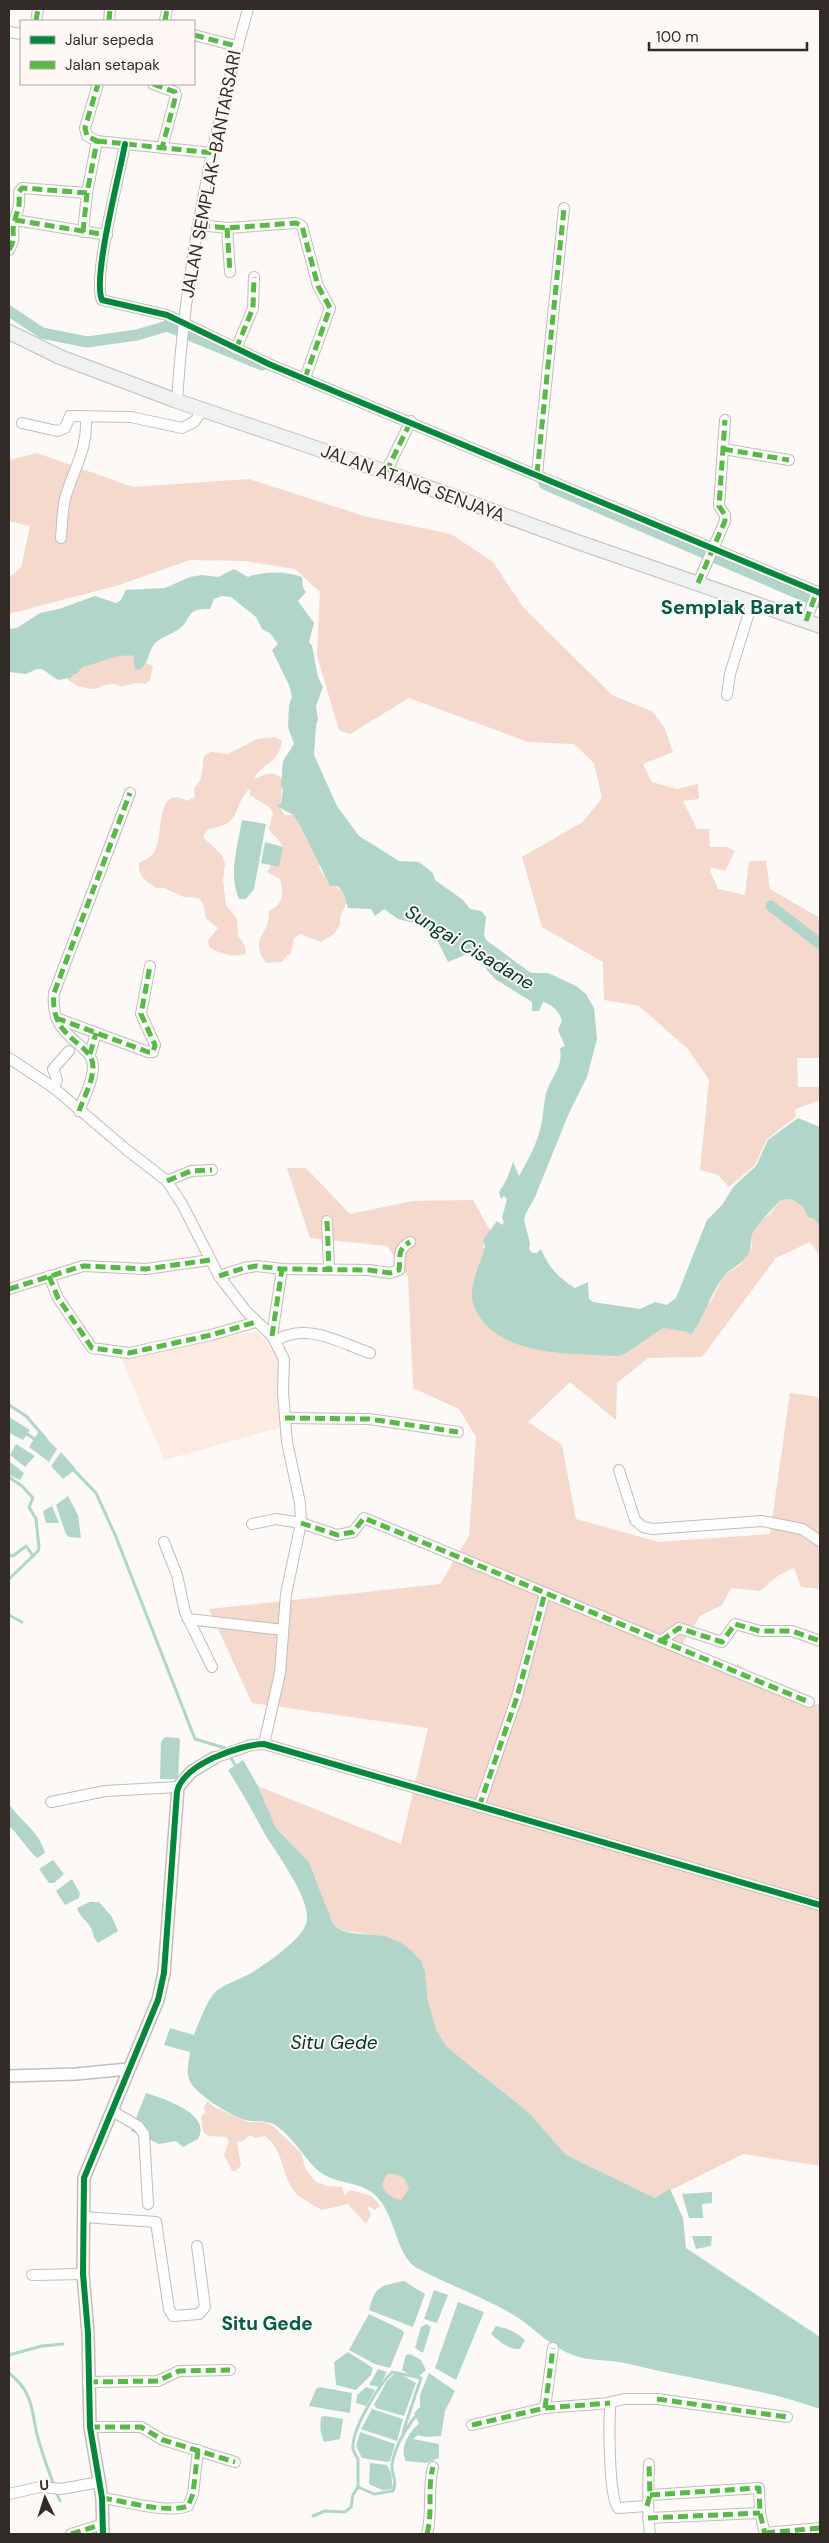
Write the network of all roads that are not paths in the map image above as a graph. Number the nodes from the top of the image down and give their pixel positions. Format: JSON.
{"nodes":[{"id":1,"x":248,"y":9,"type":"edge"},
{"id":2,"x":195,"y":35,"type":"edge"},
{"id":3,"x":236,"y":46,"type":"junction"},
{"id":4,"x":98,"y":85,"type":"edge"},
{"id":5,"x":156,"y":85,"type":"edge"},
{"id":6,"x":96,"y":141,"type":"junction"},
{"id":7,"x":125,"y":144,"type":"junction"},
{"id":8,"x":162,"y":148,"type":"junction"},
{"id":9,"x":213,"y":153,"type":"junction"},
{"id":10,"x":87,"y":193,"type":"junction"},
{"id":11,"x":564,"y":208,"type":"dead end"},
{"id":12,"x":15,"y":220,"type":"junction"},
{"id":13,"x":200,"y":225,"type":"junction"},
{"id":14,"x":226,"y":228,"type":"junction"},
{"id":15,"x":83,"y":232,"type":"junction"},
{"id":16,"x":107,"y":235,"type":"junction"},
{"id":17,"x":9,"y":250,"type":"edge"},
{"id":18,"x":230,"y":272,"type":"dead end"},
{"id":19,"x":254,"y":277,"type":"dead end"},
{"id":20,"x":183,"y":323,"type":"junction"},
{"id":21,"x":9,"y":332,"type":"edge"},
{"id":22,"x":236,"y":349,"type":"junction"},
{"id":23,"x":305,"y":378,"type":"junction"},
{"id":24,"x":177,"y":401,"type":"junction"},
{"id":25,"x":202,"y":410,"type":"junction"},
{"id":26,"x":86,"y":416,"type":"junction"},
{"id":27,"x":725,"y":420,"type":"dead end"},
{"id":28,"x":22,"y":423,"type":"dead end"},
{"id":29,"x":408,"y":427,"type":"junction"},
{"id":30,"x":723,"y":449,"type":"junction"},
{"id":31,"x":789,"y":460,"type":"dead end"},
{"id":32,"x":386,"y":472,"type":"junction"},
{"id":33,"x":537,"y":474,"type":"junction"},
{"id":34,"x":61,"y":538,"type":"dead end"},
{"id":35,"x":714,"y":548,"type":"junction"},
{"id":36,"x":698,"y":583,"type":"junction"},
{"id":37,"x":818,"y":593,"type":"edge"},
{"id":38,"x":752,"y":603,"type":"junction"},
{"id":39,"x":809,"y":614,"type":"junction"},
{"id":40,"x":820,"y":626,"type":"edge"},
{"id":41,"x":727,"y":696,"type":"dead end"},
{"id":42,"x":130,"y":793,"type":"dead end"},
{"id":43,"x":150,"y":966,"type":"dead end"},
{"id":44,"x":56,"y":1018,"type":"junction"},
{"id":45,"x":96,"y":1033,"type":"junction"},
{"id":46,"x":69,"y":1051,"type":"dead end"},
{"id":47,"x":90,"y":1054,"type":"junction"},
{"id":48,"x":9,"y":1058,"type":"edge"},
{"id":49,"x":54,"y":1088,"type":"junction"},
{"id":50,"x":79,"y":1111,"type":"junction"},
{"id":51,"x":212,"y":1170,"type":"dead end"},
{"id":52,"x":167,"y":1181,"type":"junction"},
{"id":53,"x":327,"y":1221,"type":"dead end"},
{"id":54,"x":410,"y":1242,"type":"dead end"},
{"id":55,"x":210,"y":1260,"type":"junction"},
{"id":56,"x":329,"y":1268,"type":"junction"},
{"id":57,"x":282,"y":1269,"type":"junction"},
{"id":58,"x":49,"y":1276,"type":"junction"},
{"id":59,"x":219,"y":1276,"type":"junction"},
{"id":60,"x":9,"y":1289,"type":"edge"},
{"id":61,"x":256,"y":1322,"type":"junction"},
{"id":62,"x":273,"y":1339,"type":"junction"},
{"id":63,"x":370,"y":1353,"type":"dead end"},
{"id":64,"x":285,"y":1418,"type":"junction"},
{"id":65,"x":458,"y":1432,"type":"dead end"},
{"id":66,"x":619,"y":1470,"type":"dead end"},
{"id":67,"x":301,"y":1523,"type":"junction"},
{"id":68,"x":252,"y":1524,"type":"dead end"},
{"id":69,"x":820,"y":1541,"type":"edge"},
{"id":70,"x":164,"y":1542,"type":"dead end"},
{"id":71,"x":545,"y":1592,"type":"junction"},
{"id":72,"x":188,"y":1619,"type":"junction"},
{"id":73,"x":284,"y":1630,"type":"junction"},
{"id":74,"x":662,"y":1641,"type":"junction"},
{"id":75,"x":820,"y":1641,"type":"edge"},
{"id":76,"x":212,"y":1667,"type":"dead end"},
{"id":77,"x":809,"y":1702,"type":"dead end"},
{"id":78,"x":264,"y":1744,"type":"junction"},
{"id":79,"x":214,"y":1758,"type":"joint"},
{"id":80,"x":178,"y":1787,"type":"junction"},
{"id":81,"x":51,"y":1802,"type":"dead end"},
{"id":82,"x":479,"y":1807,"type":"junction"},
{"id":83,"x":820,"y":1905,"type":"edge"},
{"id":84,"x":128,"y":2069,"type":"junction"},
{"id":85,"x":9,"y":2076,"type":"edge"},
{"id":86,"x":112,"y":2111,"type":"junction"},
{"id":87,"x":148,"y":2204,"type":"dead end"},
{"id":88,"x":83,"y":2217,"type":"junction"},
{"id":89,"x":198,"y":2246,"type":"dead end"},
{"id":90,"x":83,"y":2274,"type":"junction"},
{"id":91,"x":32,"y":2275,"type":"dead end"},
{"id":92,"x":553,"y":2348,"type":"dead end"},
{"id":93,"x":230,"y":2370,"type":"dead end"},
{"id":94,"x":88,"y":2382,"type":"junction"},
{"id":95,"x":610,"y":2403,"type":"junction"},
{"id":96,"x":545,"y":2408,"type":"junction"},
{"id":97,"x":788,"y":2417,"type":"dead end"},
{"id":98,"x":472,"y":2425,"type":"dead end"},
{"id":99,"x":90,"y":2427,"type":"junction"},
{"id":100,"x":198,"y":2450,"type":"junction"},
{"id":101,"x":235,"y":2462,"type":"dead end"},
{"id":102,"x":649,"y":2464,"type":"dead end"},
{"id":103,"x":433,"y":2467,"type":"dead end"},
{"id":104,"x":100,"y":2482,"type":"junction"},
{"id":105,"x":9,"y":2494,"type":"edge"},
{"id":106,"x":650,"y":2495,"type":"junction"},
{"id":107,"x":102,"y":2498,"type":"junction"},
{"id":108,"x":647,"y":2506,"type":"junction"},
{"id":109,"x":760,"y":2512,"type":"junction"},
{"id":110,"x":648,"y":2518,"type":"junction"},
{"id":111,"x":820,"y":2528,"type":"edge"},
{"id":112,"x":103,"y":2529,"type":"edge"},
{"id":113,"x":71,"y":2534,"type":"edge"},
{"id":114,"x":427,"y":2534,"type":"edge"},
{"id":115,"x":650,"y":2534,"type":"edge"},
{"id":116,"x":765,"y":2534,"type":"edge"}],
"edges":[{"from":1,"to":3,"type":"street","name":"JALAN SEMPLAK–BANTARSARI"},
{"from":2,"to":3,"type":"street"},
{"from":3,"to":9,"type":"street","name":"JALAN SEMPLAK–BANTARSARI"},
{"from":4,"to":6,"type":"street"},
{"from":5,"to":8,"type":"street"},
{"from":6,"to":7,"type":"street"},
{"from":6,"to":10,"type":"street"},
{"from":7,"to":8,"type":"street"},
{"from":7,"to":16,"type":"street"},
{"from":8,"to":9,"type":"street"},
{"from":9,"to":13,"type":"street","name":"JALAN SEMPLAK–BANTARSARI"},
{"from":10,"to":12,"type":"street"},
{"from":10,"to":15,"type":"street"},
{"from":11,"to":33,"type":"street"},
{"from":12,"to":15,"type":"street"},
{"from":12,"to":17,"type":"street"},
{"from":13,"to":14,"type":"street"},
{"from":13,"to":20,"type":"street","name":"JALAN SEMPLAK–BANTARSARI"},
{"from":14,"to":18,"type":"street"},
{"from":14,"to":23,"type":"street"},
{"from":15,"to":16,"type":"street"},
{"from":16,"to":20,"type":"street"},
{"from":19,"to":22,"type":"street"},
{"from":20,"to":22,"type":"street"},
{"from":20,"to":24,"type":"street","name":"JALAN SEMPLAK–BANTARSARI"},
{"from":21,"to":24,"type":"main road","name":"JALAN ATANG SENJAYA"},
{"from":22,"to":23,"type":"street"},
{"from":23,"to":29,"type":"street"},
{"from":24,"to":25,"type":"main road","name":"JALAN ATANG SENJAYA"},
{"from":25,"to":26,"type":"street"},
{"from":25,"to":32,"type":"main road","name":"JALAN ATANG SENJAYA"},
{"from":26,"to":28,"type":"street"},
{"from":26,"to":34,"type":"street"},
{"from":27,"to":30,"type":"street"},
{"from":29,"to":32,"type":"street"},
{"from":29,"to":33,"type":"street"},
{"from":30,"to":31,"type":"street"},
{"from":30,"to":35,"type":"street"},
{"from":32,"to":36,"type":"main road","name":"JALAN ATANG SENJAYA"},
{"from":33,"to":35,"type":"street"},
{"from":35,"to":36,"type":"street"},
{"from":35,"to":37,"type":"street"},
{"from":36,"to":38,"type":"main road","name":"JALAN ATANG SENJAYA"},
{"from":37,"to":39,"type":"street"},
{"from":38,"to":39,"type":"main road","name":"JALAN ATANG SENJAYA"},
{"from":38,"to":41,"type":"street"},
{"from":39,"to":40,"type":"main road","name":"JALAN ATANG SENJAYA"},
{"from":42,"to":44,"type":"street"},
{"from":43,"to":45,"type":"street"},
{"from":44,"to":45,"type":"street"},
{"from":44,"to":47,"type":"street"},
{"from":45,"to":47,"type":"street"},
{"from":46,"to":49,"type":"street"},
{"from":47,"to":50,"type":"street"},
{"from":48,"to":49,"type":"street"},
{"from":49,"to":50,"type":"street"},
{"from":50,"to":52,"type":"street"},
{"from":51,"to":52,"type":"street"},
{"from":52,"to":55,"type":"street"},
{"from":53,"to":56,"type":"street"},
{"from":54,"to":56,"type":"street"},
{"from":55,"to":58,"type":"street"},
{"from":55,"to":59,"type":"street"},
{"from":56,"to":57,"type":"street"},
{"from":57,"to":59,"type":"street"},
{"from":57,"to":62,"type":"street"},
{"from":58,"to":60,"type":"street"},
{"from":58,"to":61,"type":"street"},
{"from":59,"to":61,"type":"street"},
{"from":61,"to":62,"type":"street"},
{"from":62,"to":63,"type":"street"},
{"from":62,"to":64,"type":"street"},
{"from":64,"to":65,"type":"street"},
{"from":64,"to":67,"type":"street"},
{"from":66,"to":69,"type":"street"},
{"from":67,"to":68,"type":"street"},
{"from":67,"to":71,"type":"street"},
{"from":67,"to":73,"type":"street"},
{"from":70,"to":72,"type":"street"},
{"from":71,"to":74,"type":"street"},
{"from":71,"to":82,"type":"street"},
{"from":72,"to":73,"type":"street"},
{"from":72,"to":76,"type":"street"},
{"from":73,"to":78,"type":"street"},
{"from":74,"to":75,"type":"street"},
{"from":74,"to":77,"type":"street"},
{"from":78,"to":79,"type":"street"},
{"from":78,"to":82,"type":"street"},
{"from":79,"to":80,"type":"street"},
{"from":80,"to":81,"type":"street"},
{"from":80,"to":84,"type":"street"},
{"from":82,"to":83,"type":"street"},
{"from":84,"to":85,"type":"street"},
{"from":84,"to":86,"type":"street"},
{"from":86,"to":87,"type":"street"},
{"from":86,"to":88,"type":"street"},
{"from":88,"to":89,"type":"street"},
{"from":88,"to":90,"type":"street"},
{"from":90,"to":91,"type":"street"},
{"from":90,"to":94,"type":"street"},
{"from":92,"to":96,"type":"street"},
{"from":93,"to":94,"type":"street"},
{"from":94,"to":99,"type":"street"},
{"from":95,"to":96,"type":"street"},
{"from":95,"to":97,"type":"street"},
{"from":95,"to":108,"type":"street"},
{"from":96,"to":98,"type":"street"},
{"from":99,"to":100,"type":"street"},
{"from":99,"to":104,"type":"street"},
{"from":100,"to":101,"type":"street"},
{"from":100,"to":107,"type":"street"},
{"from":102,"to":106,"type":"street"},
{"from":103,"to":114,"type":"street"},
{"from":104,"to":105,"type":"street"},
{"from":104,"to":107,"type":"street"},
{"from":106,"to":108,"type":"street"},
{"from":106,"to":109,"type":"street"},
{"from":107,"to":112,"type":"street"},
{"from":108,"to":110,"type":"street"},
{"from":109,"to":110,"type":"street"},
{"from":109,"to":116,"type":"street"},
{"from":110,"to":115,"type":"street"},
{"from":111,"to":116,"type":"street"},
{"from":112,"to":113,"type":"street"}]}
